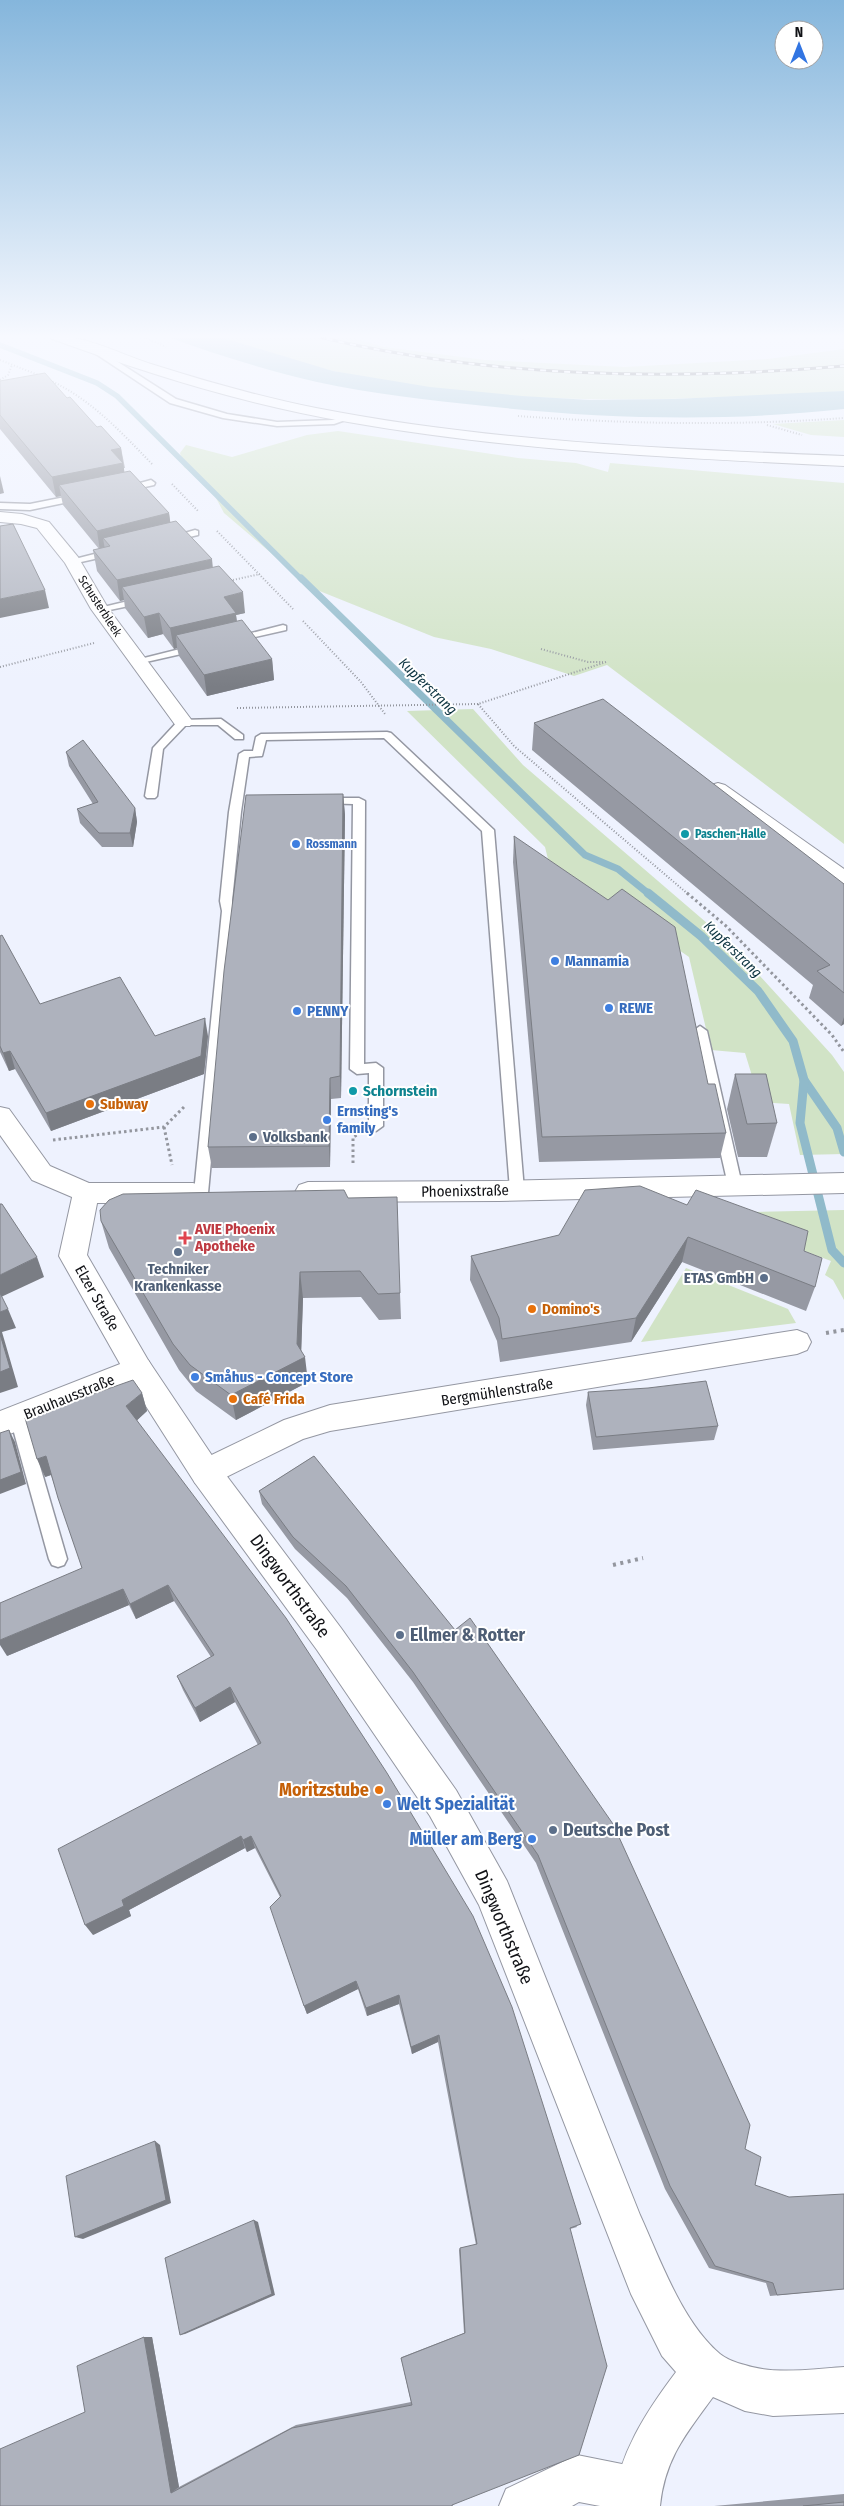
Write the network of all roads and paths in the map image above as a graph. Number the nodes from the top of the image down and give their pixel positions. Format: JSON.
{"nodes":[{"id":1,"x":690,"y":453,"type":"edge"},
{"id":2,"x":736,"y":456,"type":"junction"},
{"id":3,"x":844,"y":461,"type":"edge"},
{"id":4,"x":844,"y":472,"type":"edge"},
{"id":5,"x":151,"y":483,"type":"dead end"},
{"id":6,"x":114,"y":490,"type":"edge"},
{"id":7,"x":86,"y":496,"type":"edge"},
{"id":8,"x":0,"y":506,"type":"edge"},
{"id":9,"x":0,"y":517,"type":"edge"},
{"id":10,"x":196,"y":533,"type":"dead end"},
{"id":11,"x":158,"y":542,"type":"edge"},
{"id":12,"x":120,"y":550,"type":"edge"},
{"id":13,"x":72,"y":561,"type":"junction"},
{"id":14,"x":260,"y":574,"type":"dead end"},
{"id":15,"x":233,"y":580,"type":"edge"},
{"id":16,"x":157,"y":597,"type":"edge"},
{"id":17,"x":100,"y":610,"type":"junction"},
{"id":18,"x":283,"y":628,"type":"dead end"},
{"id":19,"x":119,"y":636,"type":"junction"},
{"id":20,"x":542,"y":650,"type":"dead end"},
{"id":21,"x":137,"y":661,"type":"junction"},
{"id":22,"x":0,"y":667,"type":"edge"},
{"id":23,"x":478,"y":704,"type":"junction"},
{"id":24,"x":237,"y":708,"type":"dead end"},
{"id":25,"x":182,"y":722,"type":"junction"},
{"id":26,"x":239,"y":738,"type":"dead end"},
{"id":27,"x":702,"y":778,"type":"edge"},
{"id":28,"x":151,"y":796,"type":"dead end"},
{"id":29,"x":312,"y":801,"type":"edge"},
{"id":30,"x":844,"y":879,"type":"edge"},
{"id":31,"x":700,"y":1031,"type":"dead end"},
{"id":32,"x":844,"y":1052,"type":"edge"},
{"id":33,"x":212,"y":1081,"type":"junction"},
{"id":34,"x":0,"y":1116,"type":"edge"},
{"id":35,"x":376,"y":1126,"type":"dead end"},
{"id":36,"x":164,"y":1127,"type":"junction"},
{"id":37,"x":54,"y":1140,"type":"dead end"},
{"id":38,"x":353,"y":1152,"type":"dead end"},
{"id":39,"x":353,"y":1162,"type":"dead end"},
{"id":40,"x":173,"y":1169,"type":"dead end"},
{"id":41,"x":844,"y":1183,"type":"edge"},
{"id":42,"x":735,"y":1185,"type":"junction"},
{"id":43,"x":517,"y":1190,"type":"junction"},
{"id":44,"x":281,"y":1192,"type":"edge"},
{"id":45,"x":86,"y":1193,"type":"junction"},
{"id":46,"x":211,"y":1193,"type":"joint"},
{"id":47,"x":844,"y":1330,"type":"edge"},
{"id":48,"x":809,"y":1338,"type":"joint"},
{"id":49,"x":138,"y":1369,"type":"junction"},
{"id":50,"x":9,"y":1422,"type":"edge"},
{"id":51,"x":206,"y":1474,"type":"junction"},
{"id":52,"x":643,"y":1558,"type":"dead end"},
{"id":53,"x":58,"y":1559,"type":"dead end"},
{"id":54,"x":613,"y":1566,"type":"dead end"},
{"id":55,"x":705,"y":2371,"type":"junction"},
{"id":56,"x":844,"y":2390,"type":"edge"},
{"id":57,"x":636,"y":2498,"type":"edge"},
{"id":58,"x":523,"y":2506,"type":"edge"}],
"edges":[{"from":1,"to":2,"type":"main road"},
{"from":2,"to":3,"type":"main road"},
{"from":2,"to":4,"type":"main road"},
{"from":5,"to":6,"type":"lane"},
{"from":7,"to":8,"type":"lane"},
{"from":9,"to":13,"type":"main road","name":"Schusterbleek"},
{"from":10,"to":11,"type":"lane"},
{"from":12,"to":13,"type":"lane"},
{"from":13,"to":17,"type":"main road","name":"Schusterbleek"},
{"from":14,"to":15,"type":"path"},
{"from":16,"to":17,"type":"lane"},
{"from":17,"to":19,"type":"main road","name":"Schusterbleek"},
{"from":18,"to":21,"type":"lane"},
{"from":19,"to":21,"type":"main road","name":"Schusterbleek"},
{"from":19,"to":22,"type":"path"},
{"from":20,"to":23,"type":"path"},
{"from":21,"to":25,"type":"main road","name":"Schusterbleek"},
{"from":23,"to":24,"type":"path"},
{"from":23,"to":32,"type":"path"},
{"from":25,"to":26,"type":"lane"},
{"from":25,"to":28,"type":"lane"},
{"from":27,"to":30,"type":"main road"},
{"from":29,"to":35,"type":"lane"},
{"from":31,"to":42,"type":"lane"},
{"from":33,"to":36,"type":"path"},
{"from":33,"to":43,"type":"lane"},
{"from":33,"to":46,"type":"lane"},
{"from":34,"to":45,"type":"main road"},
{"from":36,"to":37,"type":"path"},
{"from":36,"to":40,"type":"path"},
{"from":38,"to":39,"type":"path"},
{"from":41,"to":42,"type":"main road","name":"Phoenixstraße"},
{"from":42,"to":43,"type":"main road","name":"Phoenixstraße"},
{"from":43,"to":44,"type":"main road","name":"Phoenixstraße"},
{"from":45,"to":46,"type":"main road"},
{"from":45,"to":49,"type":"main road","name":"Elzer Straße"},
{"from":47,"to":48,"type":"path"},
{"from":48,"to":51,"type":"main road","name":"Bergmühlenstraße"},
{"from":49,"to":50,"type":"main road","name":"Brauhausstraße"},
{"from":49,"to":51,"type":"main road","name":"Dingworthstraße"},
{"from":50,"to":53,"type":"lane"},
{"from":51,"to":55,"type":"main road","name":"Dingworthstraße"},
{"from":52,"to":54,"type":"path"},
{"from":55,"to":56,"type":"main road"},
{"from":55,"to":57,"type":"main road"},
{"from":57,"to":58,"type":"main road"}]}
